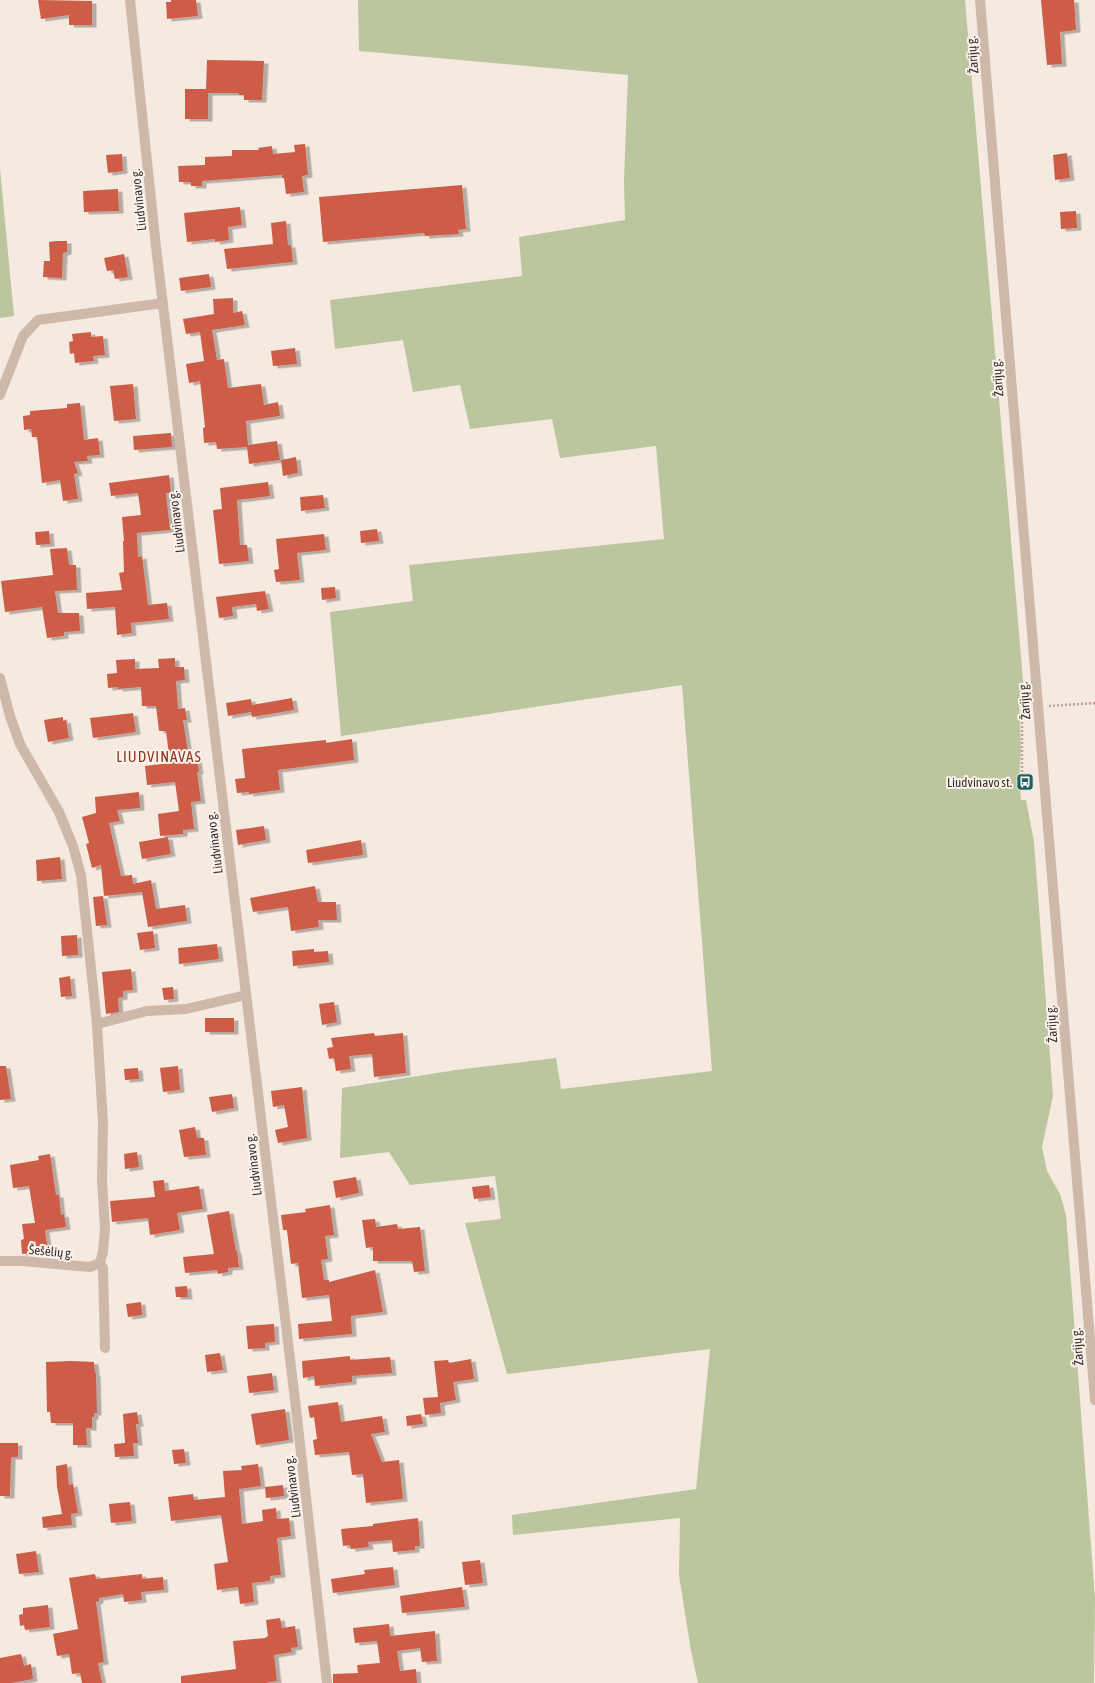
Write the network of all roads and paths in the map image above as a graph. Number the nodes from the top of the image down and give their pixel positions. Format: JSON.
{"nodes":[{"id":1,"x":130,"y":0,"type":"edge"},
{"id":2,"x":980,"y":0,"type":"edge"},
{"id":3,"x":163,"y":303,"type":"junction"},
{"id":4,"x":0,"y":395,"type":"edge"},
{"id":5,"x":0,"y":678,"type":"edge"},
{"id":6,"x":246,"y":996,"type":"junction"},
{"id":7,"x":98,"y":1024,"type":"junction"},
{"id":8,"x":0,"y":1261,"type":"edge"},
{"id":9,"x":100,"y":1263,"type":"junction"},
{"id":10,"x":105,"y":1348,"type":"dead end"},
{"id":11,"x":1095,"y":1400,"type":"edge"},
{"id":12,"x":327,"y":1683,"type":"edge"}],
"edges":[{"from":1,"to":3,"type":"street","name":"Liudvinavo g."},
{"from":2,"to":11,"type":"street","name":"Žarijų g."},
{"from":3,"to":4,"type":"street"},
{"from":3,"to":6,"type":"street","name":"Liudvinavo g."},
{"from":5,"to":7,"type":"street"},
{"from":6,"to":7,"type":"street"},
{"from":6,"to":12,"type":"street","name":"Liudvinavo g."},
{"from":7,"to":9,"type":"street"},
{"from":8,"to":9,"type":"street","name":"Šešėlių g."},
{"from":9,"to":10,"type":"street"}]}
